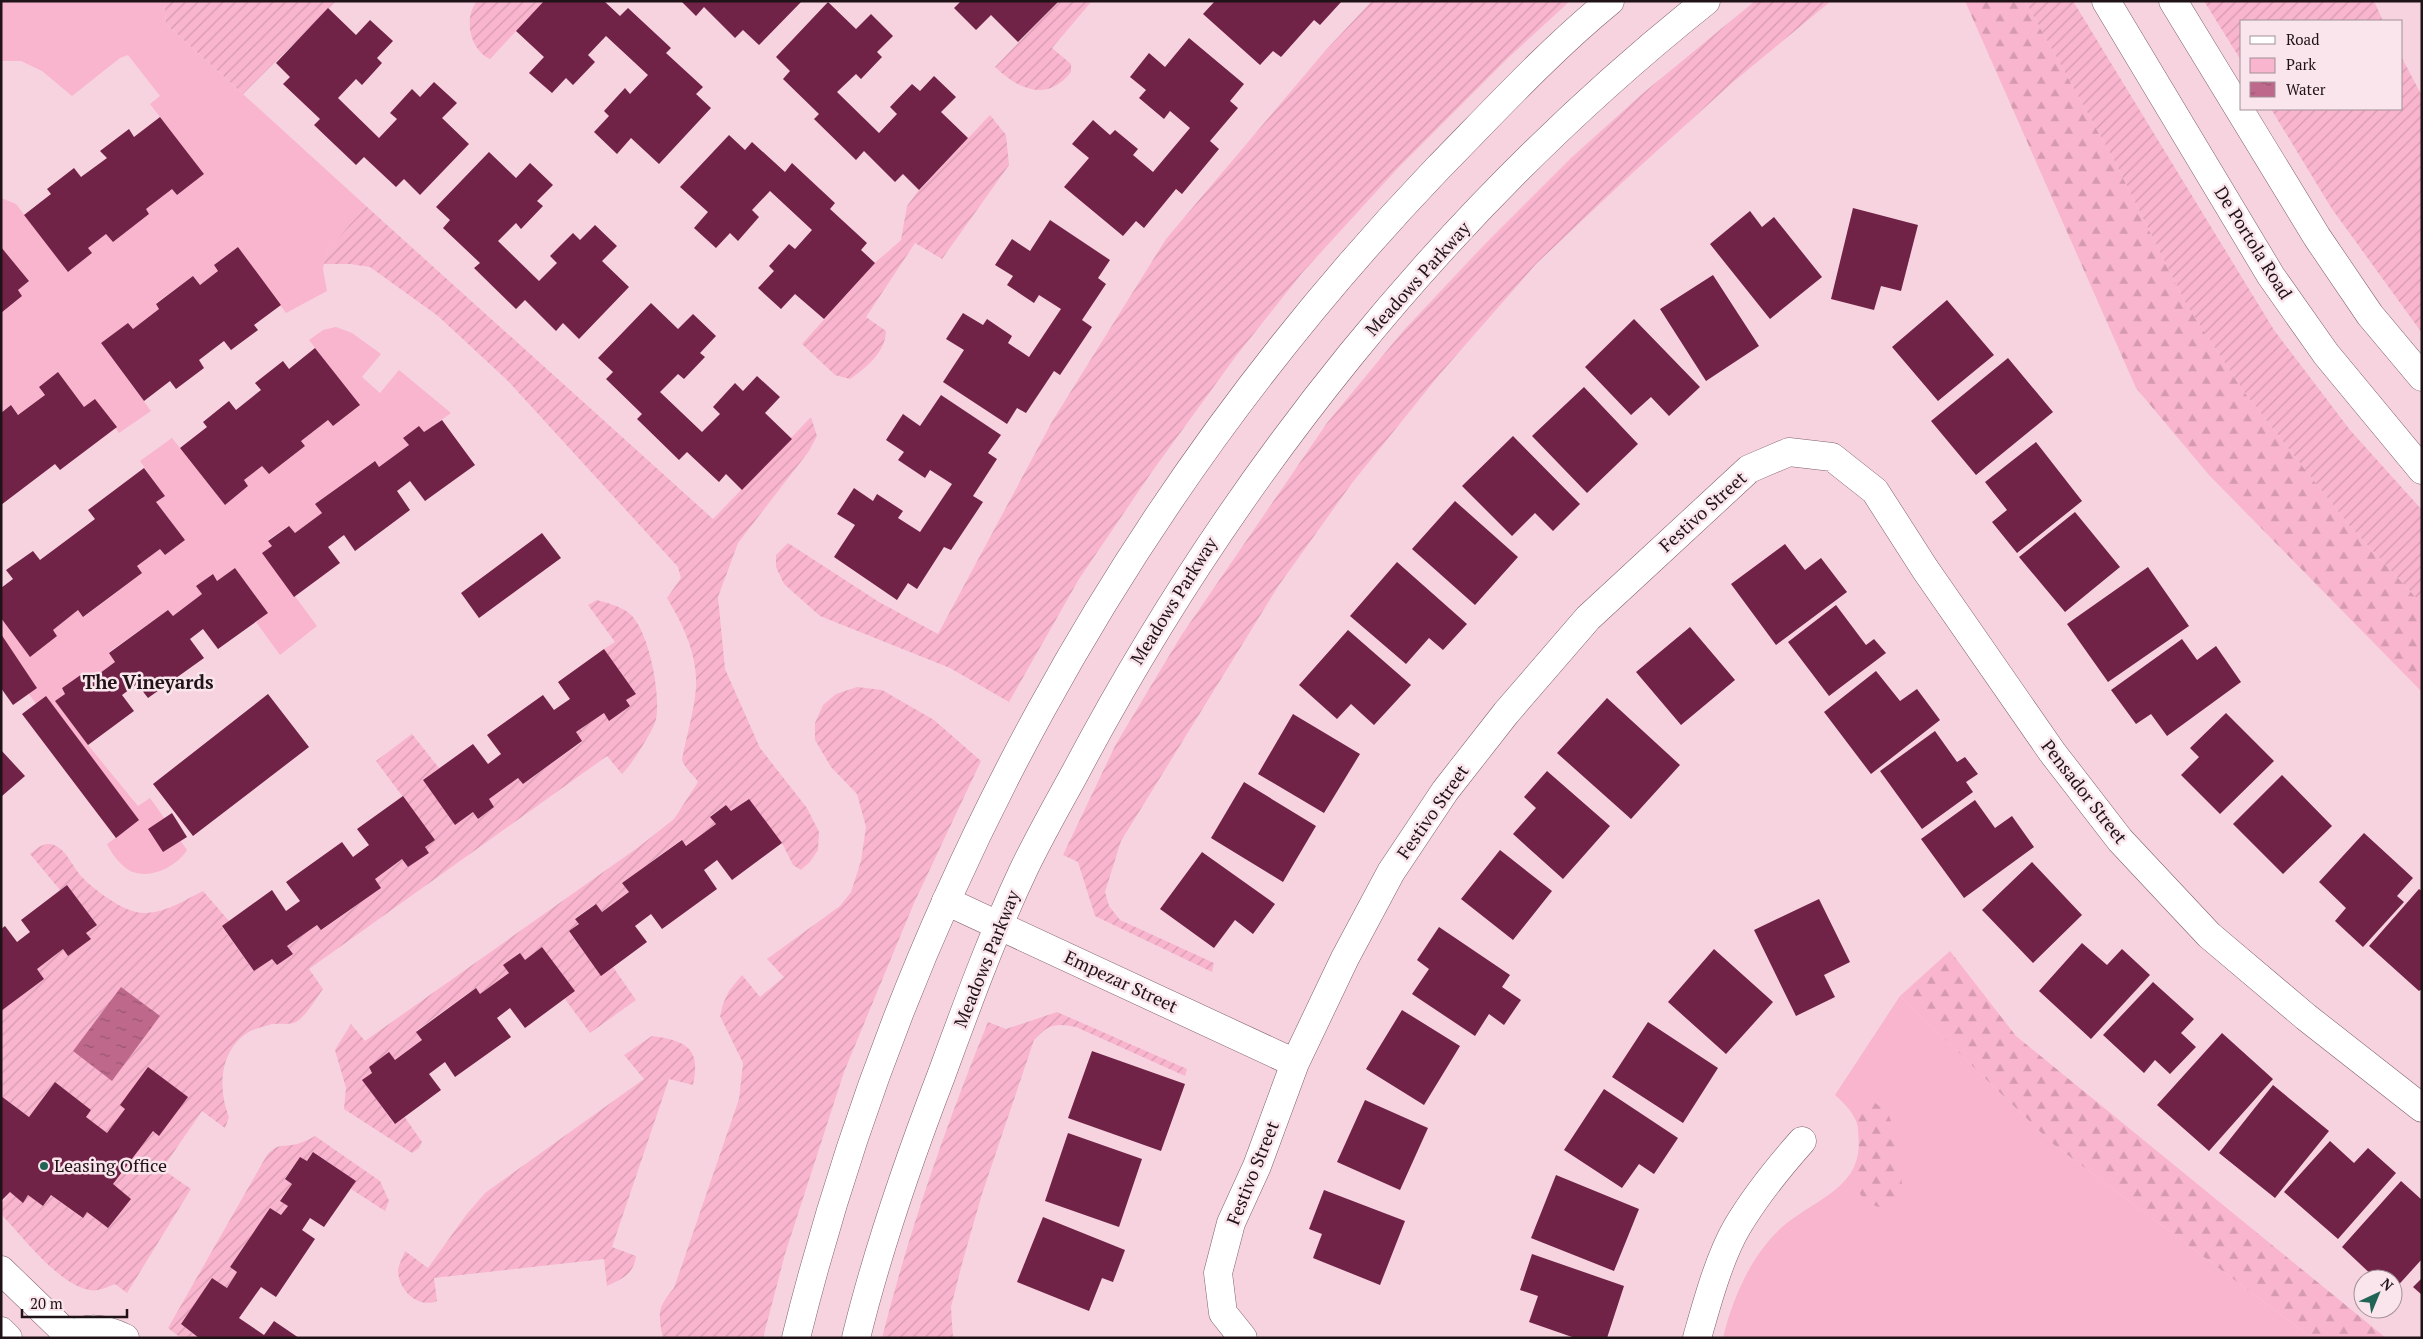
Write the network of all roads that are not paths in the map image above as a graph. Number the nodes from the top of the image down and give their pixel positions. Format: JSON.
{"nodes":[{"id":1,"x":1610,"y":1,"type":"edge"},
{"id":2,"x":1706,"y":1,"type":"edge"},
{"id":3,"x":2106,"y":1,"type":"edge"},
{"id":4,"x":2173,"y":1,"type":"edge"},
{"id":5,"x":2422,"y":377,"type":"edge"},
{"id":6,"x":1789,"y":452,"type":"joint"},
{"id":7,"x":2422,"y":470,"type":"edge"},
{"id":8,"x":946,"y":901,"type":"junction"},
{"id":9,"x":999,"y":924,"type":"junction"},
{"id":10,"x":1295,"y":1063,"type":"junction"},
{"id":11,"x":2422,"y":1108,"type":"edge"},
{"id":12,"x":1802,"y":1141,"type":"dead end"},
{"id":13,"x":1,"y":1270,"type":"edge"},
{"id":14,"x":1,"y":1331,"type":"edge"},
{"id":15,"x":69,"y":1335,"type":"edge"},
{"id":16,"x":8,"y":1338,"type":"edge"},
{"id":17,"x":125,"y":1338,"type":"edge"},
{"id":18,"x":796,"y":1338,"type":"edge"},
{"id":19,"x":856,"y":1338,"type":"edge"},
{"id":20,"x":1243,"y":1338,"type":"edge"},
{"id":21,"x":1697,"y":1338,"type":"edge"}],
"edges":[{"from":1,"to":8,"type":"main road"},
{"from":2,"to":9,"type":"main road","name":"Meadows Parkway"},
{"from":3,"to":7,"type":"main road","name":"De Portola Road"},
{"from":4,"to":5,"type":"main road"},
{"from":6,"to":10,"type":"main road","name":"Festivo Street"},
{"from":6,"to":11,"type":"main road","name":"Pensador Street"},
{"from":8,"to":9,"type":"main road","name":"Empezar Street"},
{"from":8,"to":18,"type":"main road"},
{"from":9,"to":10,"type":"main road","name":"Empezar Street"},
{"from":9,"to":19,"type":"main road","name":"Meadows Parkway"},
{"from":10,"to":20,"type":"main road","name":"Festivo Street"},
{"from":12,"to":21,"type":"main road"},
{"from":13,"to":15,"type":"main road"},
{"from":14,"to":16,"type":"main road"},
{"from":15,"to":17,"type":"main road"}]}
